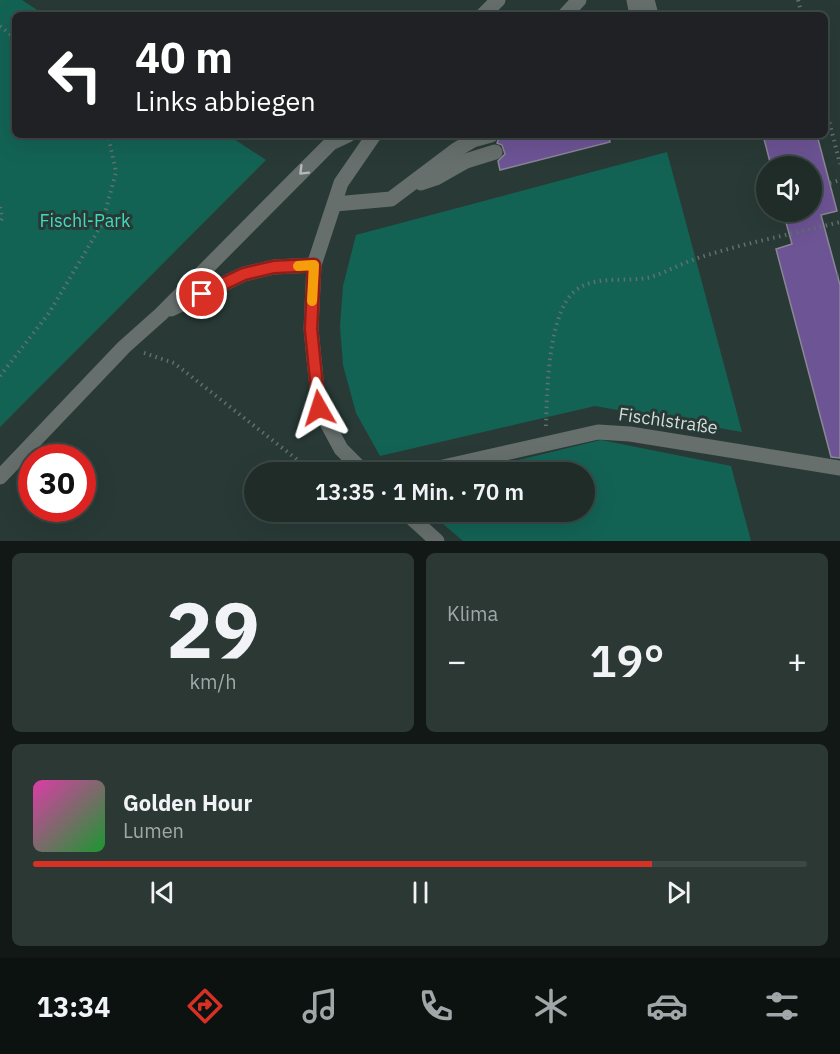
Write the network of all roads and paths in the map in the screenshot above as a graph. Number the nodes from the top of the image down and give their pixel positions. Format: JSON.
{"nodes":[{"id":1,"x":498,"y":0,"type":"edge"},
{"id":2,"x":579,"y":0,"type":"edge"},
{"id":3,"x":486,"y":12,"type":"edge"},
{"id":4,"x":568,"y":12,"type":"edge"},
{"id":5,"x":0,"y":26,"type":"edge"},
{"id":6,"x":12,"y":36,"type":"edge"},
{"id":7,"x":828,"y":122,"type":"edge"},
{"id":8,"x":109,"y":138,"type":"edge"},
{"id":9,"x":342,"y":138,"type":"edge"},
{"id":10,"x":372,"y":138,"type":"edge"},
{"id":11,"x":480,"y":138,"type":"edge"},
{"id":12,"x":495,"y":152,"type":"dead end"},
{"id":13,"x":840,"y":164,"type":"edge"},
{"id":14,"x":840,"y":180,"type":"edge"},
{"id":15,"x":830,"y":183,"type":"dead end"},
{"id":16,"x":408,"y":187,"type":"junction"},
{"id":17,"x":335,"y":204,"type":"junction"},
{"id":18,"x":0,"y":207,"type":"edge"},
{"id":19,"x":840,"y":222,"type":"edge"},
{"id":20,"x":0,"y":223,"type":"edge"},
{"id":21,"x":314,"y":265,"type":"junction"},
{"id":22,"x":160,"y":314,"type":"junction"},
{"id":23,"x":124,"y":347,"type":"junction"},
{"id":24,"x":0,"y":376,"type":"edge"},
{"id":25,"x":545,"y":444,"type":"junction"},
{"id":26,"x":300,"y":462,"type":"edge"},
{"id":27,"x":353,"y":462,"type":"edge"},
{"id":28,"x":465,"y":462,"type":"edge"},
{"id":29,"x":840,"y":468,"type":"edge"},
{"id":30,"x":0,"y":477,"type":"edge"},
{"id":31,"x":416,"y":522,"type":"edge"},
{"id":32,"x":437,"y":541,"type":"edge"}],
"edges":[{"from":1,"to":3,"type":"street"},
{"from":2,"to":4,"type":"street"},
{"from":5,"to":6,"type":"path"},
{"from":7,"to":13,"type":"path"},
{"from":8,"to":24,"type":"path"},
{"from":9,"to":22,"type":"street","one_way":true},
{"from":10,"to":17,"type":"street"},
{"from":11,"to":16,"type":"street"},
{"from":12,"to":16,"type":"street"},
{"from":14,"to":15,"type":"path"},
{"from":16,"to":17,"type":"street"},
{"from":17,"to":21,"type":"street"},
{"from":18,"to":20,"type":"path"},
{"from":19,"to":25,"type":"path"},
{"from":21,"to":22,"type":"street"},
{"from":21,"to":27,"type":"street"},
{"from":22,"to":23,"type":"street"},
{"from":23,"to":26,"type":"path"},
{"from":23,"to":30,"type":"street"},
{"from":25,"to":28,"type":"street","name":"Fischlstraße"},
{"from":25,"to":29,"type":"street","name":"Fischlstraße"},
{"from":31,"to":32,"type":"street"}]}
